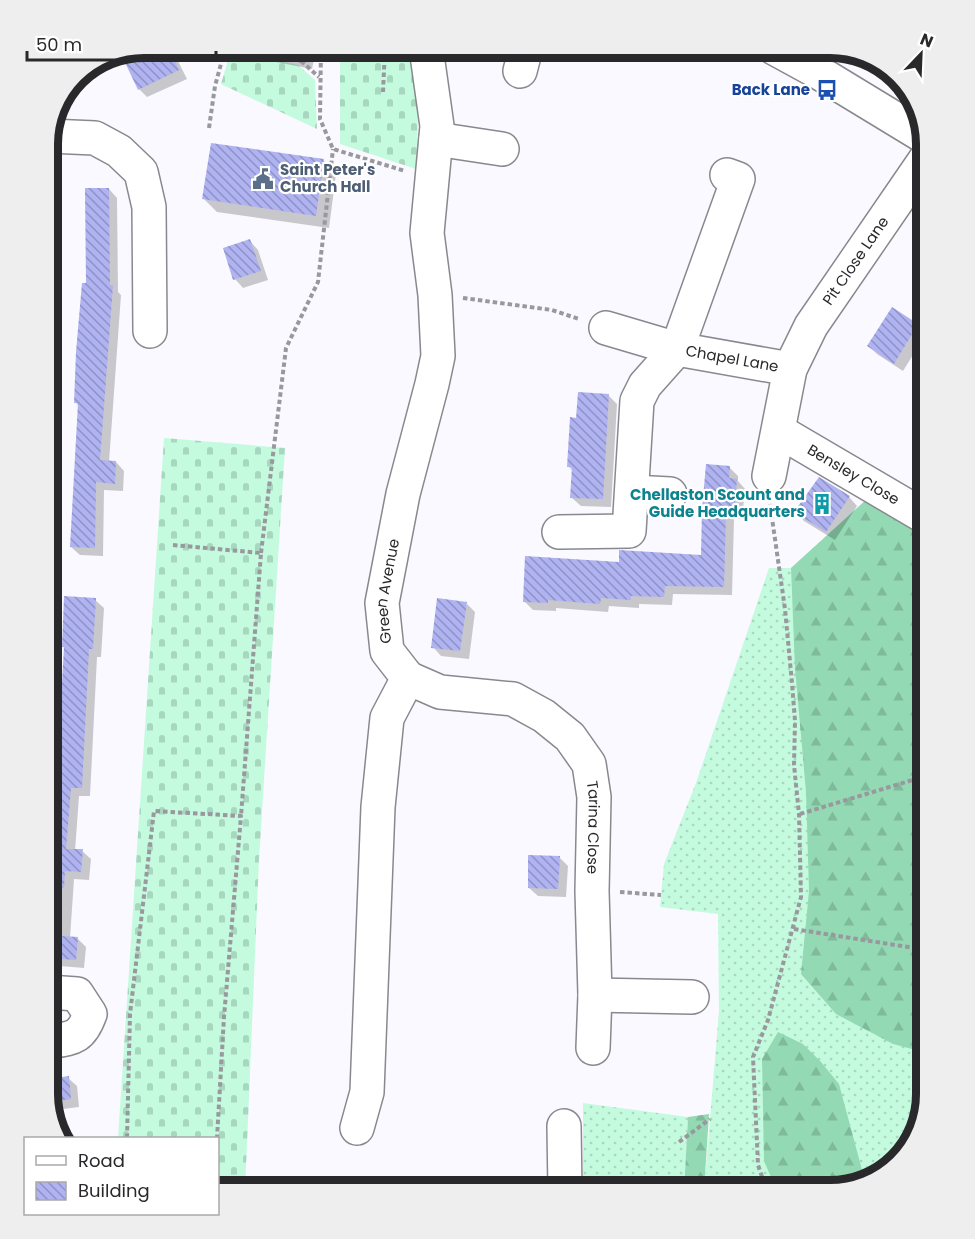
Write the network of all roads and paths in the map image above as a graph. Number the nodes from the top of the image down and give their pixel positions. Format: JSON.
{"nodes":[{"id":1,"x":223,"y":58,"type":"edge"},
{"id":2,"x":285,"y":58,"type":"edge"},
{"id":3,"x":310,"y":58,"type":"edge"},
{"id":4,"x":320,"y":58,"type":"edge"},
{"id":5,"x":385,"y":58,"type":"edge"},
{"id":6,"x":427,"y":58,"type":"edge"},
{"id":7,"x":794,"y":59,"type":"edge"},
{"id":8,"x":302,"y":62,"type":"junction"},
{"id":9,"x":319,"y":78,"type":"junction"},
{"id":10,"x":383,"y":92,"type":"dead end"},
{"id":11,"x":209,"y":128,"type":"dead end"},
{"id":12,"x":916,"y":131,"type":"edge"},
{"id":13,"x":59,"y":136,"type":"edge"},
{"id":14,"x":436,"y":139,"type":"junction"},
{"id":15,"x":333,"y":149,"type":"junction"},
{"id":16,"x":502,"y":149,"type":"dead end"},
{"id":17,"x":916,"y":173,"type":"edge"},
{"id":18,"x":727,"y":175,"type":"dead end"},
{"id":19,"x":432,"y":179,"type":"junction"},
{"id":20,"x":435,"y":295,"type":"junction"},
{"id":21,"x":606,"y":328,"type":"joint"},
{"id":22,"x":150,"y":331,"type":"dead end"},
{"id":23,"x":677,"y":348,"type":"junction"},
{"id":24,"x":790,"y":369,"type":"junction"},
{"id":25,"x":778,"y":434,"type":"junction"},
{"id":26,"x":769,"y":476,"type":"joint"},
{"id":27,"x":632,"y":492,"type":"junction"},
{"id":28,"x":670,"y":494,"type":"dead end"},
{"id":29,"x":916,"y":512,"type":"edge"},
{"id":30,"x":559,"y":532,"type":"dead end"},
{"id":31,"x":173,"y":544,"type":"dead end"},
{"id":32,"x":261,"y":553,"type":"junction"},
{"id":33,"x":408,"y":678,"type":"junction"},
{"id":34,"x":916,"y":779,"type":"edge"},
{"id":35,"x":800,"y":814,"type":"junction"},
{"id":36,"x":242,"y":816,"type":"junction"},
{"id":37,"x":592,"y":891,"type":"junction"},
{"id":38,"x":661,"y":895,"type":"dead end"},
{"id":39,"x":794,"y":929,"type":"junction"},
{"id":40,"x":916,"y":948,"type":"edge"},
{"id":41,"x":58,"y":993,"type":"edge"},
{"id":42,"x":595,"y":995,"type":"junction"},
{"id":43,"x":692,"y":997,"type":"dead end"},
{"id":44,"x":58,"y":1041,"type":"edge"},
{"id":45,"x":592,"y":1048,"type":"dead end"},
{"id":46,"x":710,"y":1119,"type":"dead end"},
{"id":47,"x":564,"y":1126,"type":"dead end"},
{"id":48,"x":357,"y":1128,"type":"dead end"},
{"id":49,"x":127,"y":1137,"type":"edge"},
{"id":50,"x":217,"y":1137,"type":"edge"},
{"id":51,"x":679,"y":1142,"type":"dead end"},
{"id":52,"x":565,"y":1180,"type":"edge"},
{"id":53,"x":763,"y":1180,"type":"edge"}],
"edges":[{"from":1,"to":11,"type":"path"},
{"from":2,"to":8,"type":"path"},
{"from":3,"to":8,"type":"path"},
{"from":4,"to":9,"type":"path"},
{"from":5,"to":10,"type":"path"},
{"from":6,"to":14,"type":"street","name":"Green Avenue"},
{"from":7,"to":12,"type":"street"},
{"from":8,"to":9,"type":"path"},
{"from":9,"to":15,"type":"path"},
{"from":13,"to":22,"type":"street"},
{"from":14,"to":16,"type":"street"},
{"from":14,"to":19,"type":"street","name":"Green Avenue"},
{"from":15,"to":19,"type":"path"},
{"from":15,"to":32,"type":"path"},
{"from":17,"to":24,"type":"street","name":"Pit Close Lane"},
{"from":18,"to":23,"type":"street"},
{"from":19,"to":20,"type":"street","name":"Green Avenue"},
{"from":20,"to":21,"type":"path"},
{"from":20,"to":33,"type":"street","name":"Green Avenue"},
{"from":21,"to":23,"type":"street","name":"Chapel Lane"},
{"from":23,"to":24,"type":"street","name":"Chapel Lane"},
{"from":23,"to":27,"type":"street","name":"Chapel Lane"},
{"from":24,"to":25,"type":"street","name":"Pit Close Lane"},
{"from":25,"to":26,"type":"street","name":"Pit Close Lane"},
{"from":25,"to":29,"type":"street","name":"Bensley Close"},
{"from":26,"to":35,"type":"path"},
{"from":27,"to":28,"type":"street"},
{"from":27,"to":30,"type":"street","name":"Chapel Lane"},
{"from":31,"to":32,"type":"path"},
{"from":32,"to":36,"type":"path"},
{"from":33,"to":37,"type":"street","name":"Tarina Close"},
{"from":33,"to":48,"type":"street"},
{"from":34,"to":35,"type":"path"},
{"from":35,"to":39,"type":"path"},
{"from":36,"to":49,"type":"path"},
{"from":36,"to":50,"type":"path"},
{"from":37,"to":38,"type":"path"},
{"from":37,"to":42,"type":"street","name":"Tarina Close"},
{"from":39,"to":40,"type":"path"},
{"from":39,"to":53,"type":"path"},
{"from":41,"to":44,"type":"street"},
{"from":42,"to":43,"type":"street"},
{"from":42,"to":45,"type":"street","name":"Tarina Close"},
{"from":46,"to":51,"type":"path"},
{"from":47,"to":52,"type":"street"}]}
